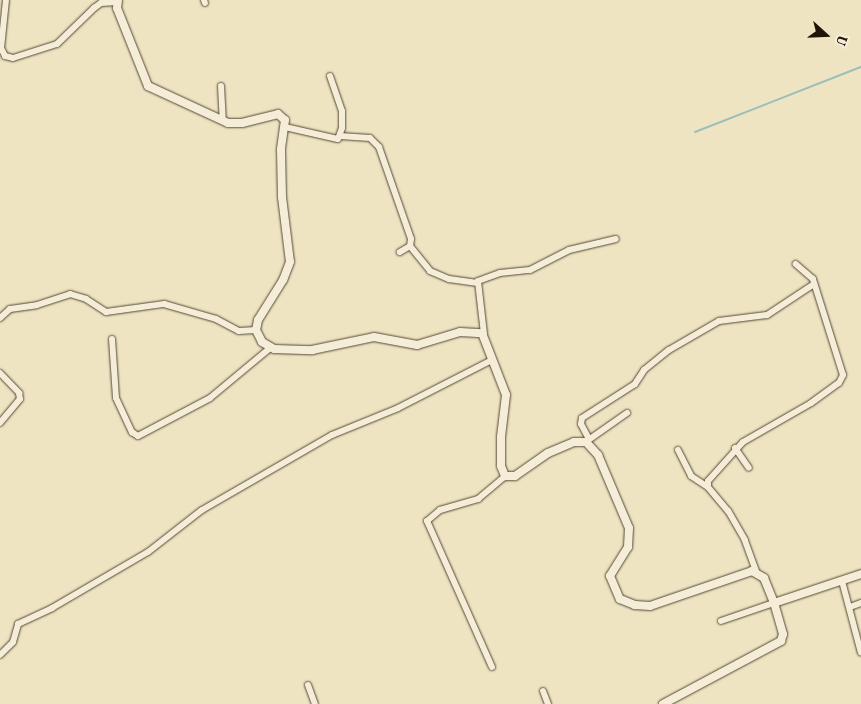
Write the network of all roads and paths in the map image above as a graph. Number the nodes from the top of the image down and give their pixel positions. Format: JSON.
{"nodes":[{"id":1,"x":6,"y":0,"type":"edge"},
{"id":2,"x":117,"y":1,"type":"edge"},
{"id":3,"x":330,"y":76,"type":"dead end"},
{"id":4,"x":221,"y":86,"type":"dead end"},
{"id":5,"x":223,"y":121,"type":"junction"},
{"id":6,"x":285,"y":128,"type":"junction"},
{"id":7,"x":340,"y":136,"type":"junction"},
{"id":8,"x":616,"y":239,"type":"dead end"},
{"id":9,"x":410,"y":246,"type":"junction"},
{"id":10,"x":400,"y":252,"type":"dead end"},
{"id":11,"x":796,"y":264,"type":"dead end"},
{"id":12,"x":476,"y":283,"type":"junction"},
{"id":13,"x":814,"y":284,"type":"junction"},
{"id":14,"x":0,"y":318,"type":"edge"},
{"id":15,"x":256,"y":330,"type":"junction"},
{"id":16,"x":484,"y":334,"type":"junction"},
{"id":17,"x":112,"y":339,"type":"dead end"},
{"id":18,"x":270,"y":348,"type":"junction"},
{"id":19,"x":492,"y":360,"type":"junction"},
{"id":20,"x":0,"y":373,"type":"edge"},
{"id":21,"x":627,"y":413,"type":"dead end"},
{"id":22,"x":0,"y":423,"type":"edge"},
{"id":23,"x":588,"y":441,"type":"junction"},
{"id":24,"x":736,"y":448,"type":"junction"},
{"id":25,"x":678,"y":450,"type":"dead end"},
{"id":26,"x":749,"y":468,"type":"dead end"},
{"id":27,"x":505,"y":476,"type":"junction"},
{"id":28,"x":708,"y":487,"type":"junction"},
{"id":29,"x":756,"y":571,"type":"junction"},
{"id":30,"x":861,"y":574,"type":"edge"},
{"id":31,"x":842,"y":581,"type":"junction"},
{"id":32,"x":774,"y":603,"type":"junction"},
{"id":33,"x":861,"y":603,"type":"edge"},
{"id":34,"x":850,"y":607,"type":"junction"},
{"id":35,"x":721,"y":621,"type":"dead end"},
{"id":36,"x":861,"y":652,"type":"edge"},
{"id":37,"x":0,"y":655,"type":"edge"},
{"id":38,"x":492,"y":667,"type":"dead end"},
{"id":39,"x":308,"y":685,"type":"dead end"},
{"id":40,"x":543,"y":691,"type":"dead end"},
{"id":41,"x":315,"y":704,"type":"edge"},
{"id":42,"x":548,"y":704,"type":"edge"},
{"id":43,"x":663,"y":704,"type":"edge"}],
"edges":[{"from":1,"to":2,"type":"street"},
{"from":2,"to":5,"type":"street"},
{"from":3,"to":7,"type":"street"},
{"from":4,"to":5,"type":"street"},
{"from":5,"to":6,"type":"street"},
{"from":6,"to":7,"type":"street"},
{"from":6,"to":15,"type":"street"},
{"from":7,"to":9,"type":"street"},
{"from":8,"to":12,"type":"street"},
{"from":9,"to":10,"type":"street"},
{"from":9,"to":12,"type":"street"},
{"from":11,"to":13,"type":"street"},
{"from":12,"to":16,"type":"street"},
{"from":13,"to":23,"type":"street"},
{"from":13,"to":24,"type":"street"},
{"from":14,"to":15,"type":"street"},
{"from":15,"to":18,"type":"street"},
{"from":16,"to":18,"type":"street"},
{"from":16,"to":19,"type":"street"},
{"from":17,"to":18,"type":"street"},
{"from":19,"to":27,"type":"street"},
{"from":19,"to":37,"type":"street"},
{"from":20,"to":22,"type":"street"},
{"from":21,"to":23,"type":"street"},
{"from":23,"to":27,"type":"street"},
{"from":23,"to":29,"type":"street"},
{"from":24,"to":26,"type":"street"},
{"from":24,"to":28,"type":"street"},
{"from":25,"to":28,"type":"street"},
{"from":27,"to":38,"type":"street"},
{"from":28,"to":29,"type":"street"},
{"from":29,"to":32,"type":"street"},
{"from":30,"to":31,"type":"street"},
{"from":31,"to":32,"type":"street"},
{"from":31,"to":34,"type":"street"},
{"from":32,"to":35,"type":"street"},
{"from":32,"to":43,"type":"street"},
{"from":33,"to":34,"type":"street"},
{"from":34,"to":36,"type":"street"},
{"from":39,"to":41,"type":"street"},
{"from":40,"to":42,"type":"street"}]}
